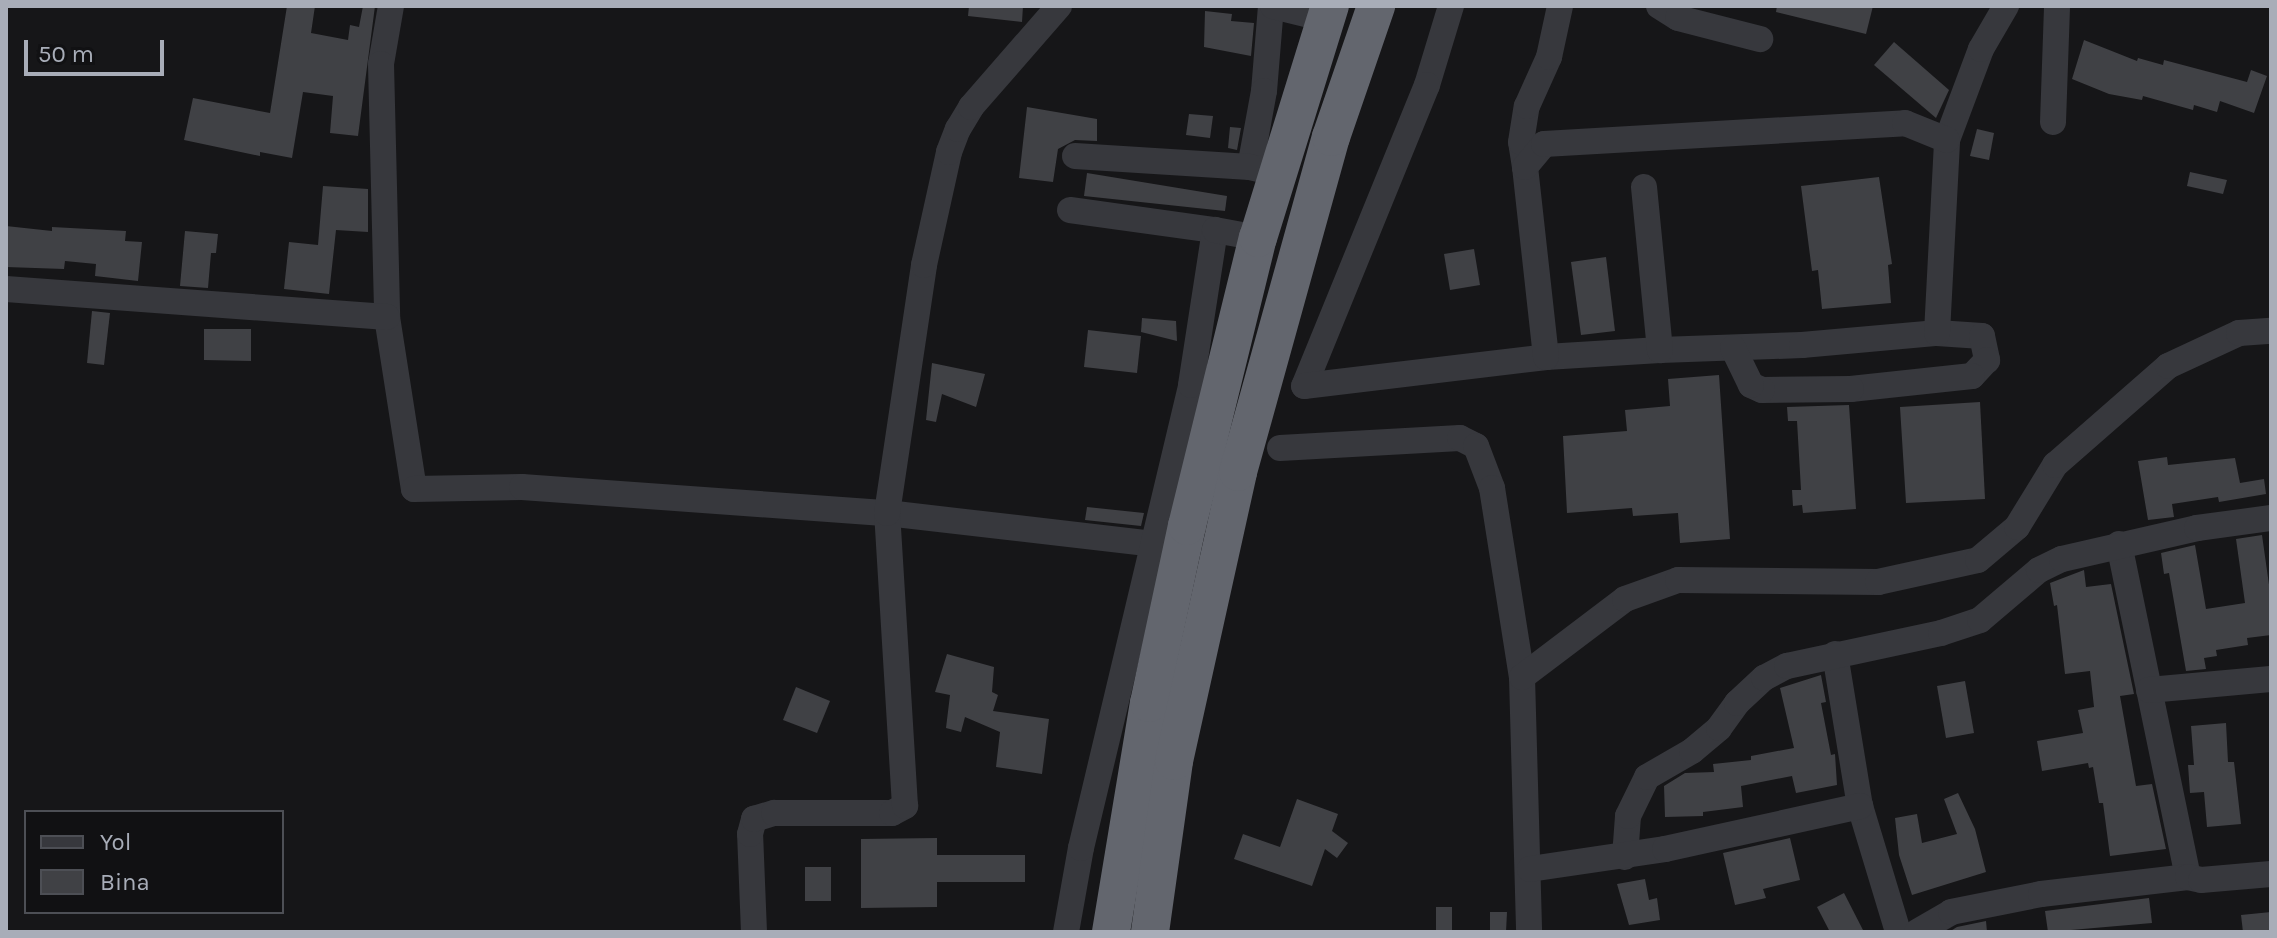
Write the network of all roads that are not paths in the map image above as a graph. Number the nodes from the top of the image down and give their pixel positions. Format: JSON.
{"nodes":[{"id":1,"x":391,"y":6,"type":"edge"},
{"id":2,"x":1059,"y":6,"type":"edge"},
{"id":3,"x":1272,"y":6,"type":"edge"},
{"id":4,"x":1376,"y":6,"type":"edge"},
{"id":5,"x":1451,"y":6,"type":"edge"},
{"id":6,"x":1560,"y":6,"type":"edge"},
{"id":7,"x":1659,"y":6,"type":"edge"},
{"id":8,"x":2006,"y":6,"type":"edge"},
{"id":9,"x":2057,"y":6,"type":"edge"},
{"id":10,"x":1328,"y":12,"type":"edge"},
{"id":11,"x":1760,"y":39,"type":"dead end"},
{"id":12,"x":2053,"y":122,"type":"dead end"},
{"id":13,"x":1947,"y":140,"type":"junction"},
{"id":14,"x":1075,"y":156,"type":"dead end"},
{"id":15,"x":1525,"y":167,"type":"junction"},
{"id":16,"x":1264,"y":170,"type":"junction"},
{"id":17,"x":1644,"y":187,"type":"dead end"},
{"id":18,"x":1070,"y":210,"type":"dead end"},
{"id":19,"x":1215,"y":230,"type":"junction"},
{"id":20,"x":1258,"y":238,"type":"junction"},
{"id":21,"x":6,"y":289,"type":"edge"},
{"id":22,"x":387,"y":317,"type":"junction"},
{"id":23,"x":2271,"y":331,"type":"edge"},
{"id":24,"x":1937,"y":333,"type":"junction"},
{"id":25,"x":1733,"y":348,"type":"junction"},
{"id":26,"x":1660,"y":350,"type":"junction"},
{"id":27,"x":1546,"y":357,"type":"junction"},
{"id":28,"x":1280,"y":448,"type":"dead end"},
{"id":29,"x":887,"y":513,"type":"junction"},
{"id":30,"x":2271,"y":518,"type":"edge"},
{"id":31,"x":1153,"y":544,"type":"junction"},
{"id":32,"x":2119,"y":544,"type":"junction"},
{"id":33,"x":1835,"y":654,"type":"junction"},
{"id":34,"x":1522,"y":677,"type":"junction"},
{"id":35,"x":2271,"y":679,"type":"edge"},
{"id":36,"x":2149,"y":690,"type":"junction"},
{"id":37,"x":1136,"y":782,"type":"junction"},
{"id":38,"x":1860,"y":806,"type":"junction"},
{"id":39,"x":1081,"y":848,"type":"junction"},
{"id":40,"x":1625,"y":857,"type":"junction"},
{"id":41,"x":1530,"y":869,"type":"junction"},
{"id":42,"x":2271,"y":874,"type":"edge"},
{"id":43,"x":2188,"y":877,"type":"junction"},
{"id":44,"x":754,"y":932,"type":"edge"},
{"id":45,"x":1066,"y":932,"type":"edge"},
{"id":46,"x":1111,"y":932,"type":"edge"},
{"id":47,"x":1150,"y":932,"type":"edge"},
{"id":48,"x":1529,"y":932,"type":"edge"},
{"id":49,"x":1898,"y":932,"type":"edge"},
{"id":50,"x":1917,"y":932,"type":"edge"}],
"edges":[{"from":1,"to":22,"type":"street"},
{"from":2,"to":29,"type":"street"},
{"from":3,"to":10,"type":"street"},
{"from":3,"to":16,"type":"street"},
{"from":4,"to":47,"type":"highway"},
{"from":5,"to":27,"type":"street"},
{"from":6,"to":15,"type":"street"},
{"from":7,"to":11,"type":"street"},
{"from":8,"to":13,"type":"street"},
{"from":9,"to":12,"type":"street"},
{"from":10,"to":16,"type":"highway"},
{"from":13,"to":15,"type":"street"},
{"from":13,"to":24,"type":"street"},
{"from":14,"to":16,"type":"street"},
{"from":15,"to":27,"type":"street"},
{"from":16,"to":20,"type":"highway"},
{"from":17,"to":26,"type":"street"},
{"from":18,"to":19,"type":"street"},
{"from":19,"to":20,"type":"street"},
{"from":19,"to":31,"type":"street"},
{"from":20,"to":37,"type":"highway"},
{"from":21,"to":22,"type":"street"},
{"from":22,"to":29,"type":"street"},
{"from":23,"to":34,"type":"street"},
{"from":24,"to":25,"type":"street"},
{"from":24,"to":25,"type":"street"},
{"from":25,"to":26,"type":"street"},
{"from":26,"to":27,"type":"street"},
{"from":28,"to":34,"type":"street"},
{"from":29,"to":31,"type":"street"},
{"from":29,"to":44,"type":"street"},
{"from":30,"to":32,"type":"street"},
{"from":31,"to":39,"type":"street"},
{"from":32,"to":33,"type":"street"},
{"from":32,"to":36,"type":"street"},
{"from":33,"to":38,"type":"street"},
{"from":33,"to":40,"type":"street"},
{"from":34,"to":41,"type":"street"},
{"from":35,"to":36,"type":"street"},
{"from":36,"to":43,"type":"street"},
{"from":37,"to":39,"type":"street"},
{"from":37,"to":46,"type":"highway"},
{"from":38,"to":40,"type":"street"},
{"from":38,"to":49,"type":"street"},
{"from":39,"to":45,"type":"street"},
{"from":40,"to":41,"type":"street"},
{"from":41,"to":48,"type":"street"},
{"from":42,"to":43,"type":"street"},
{"from":43,"to":50,"type":"street"}]}
